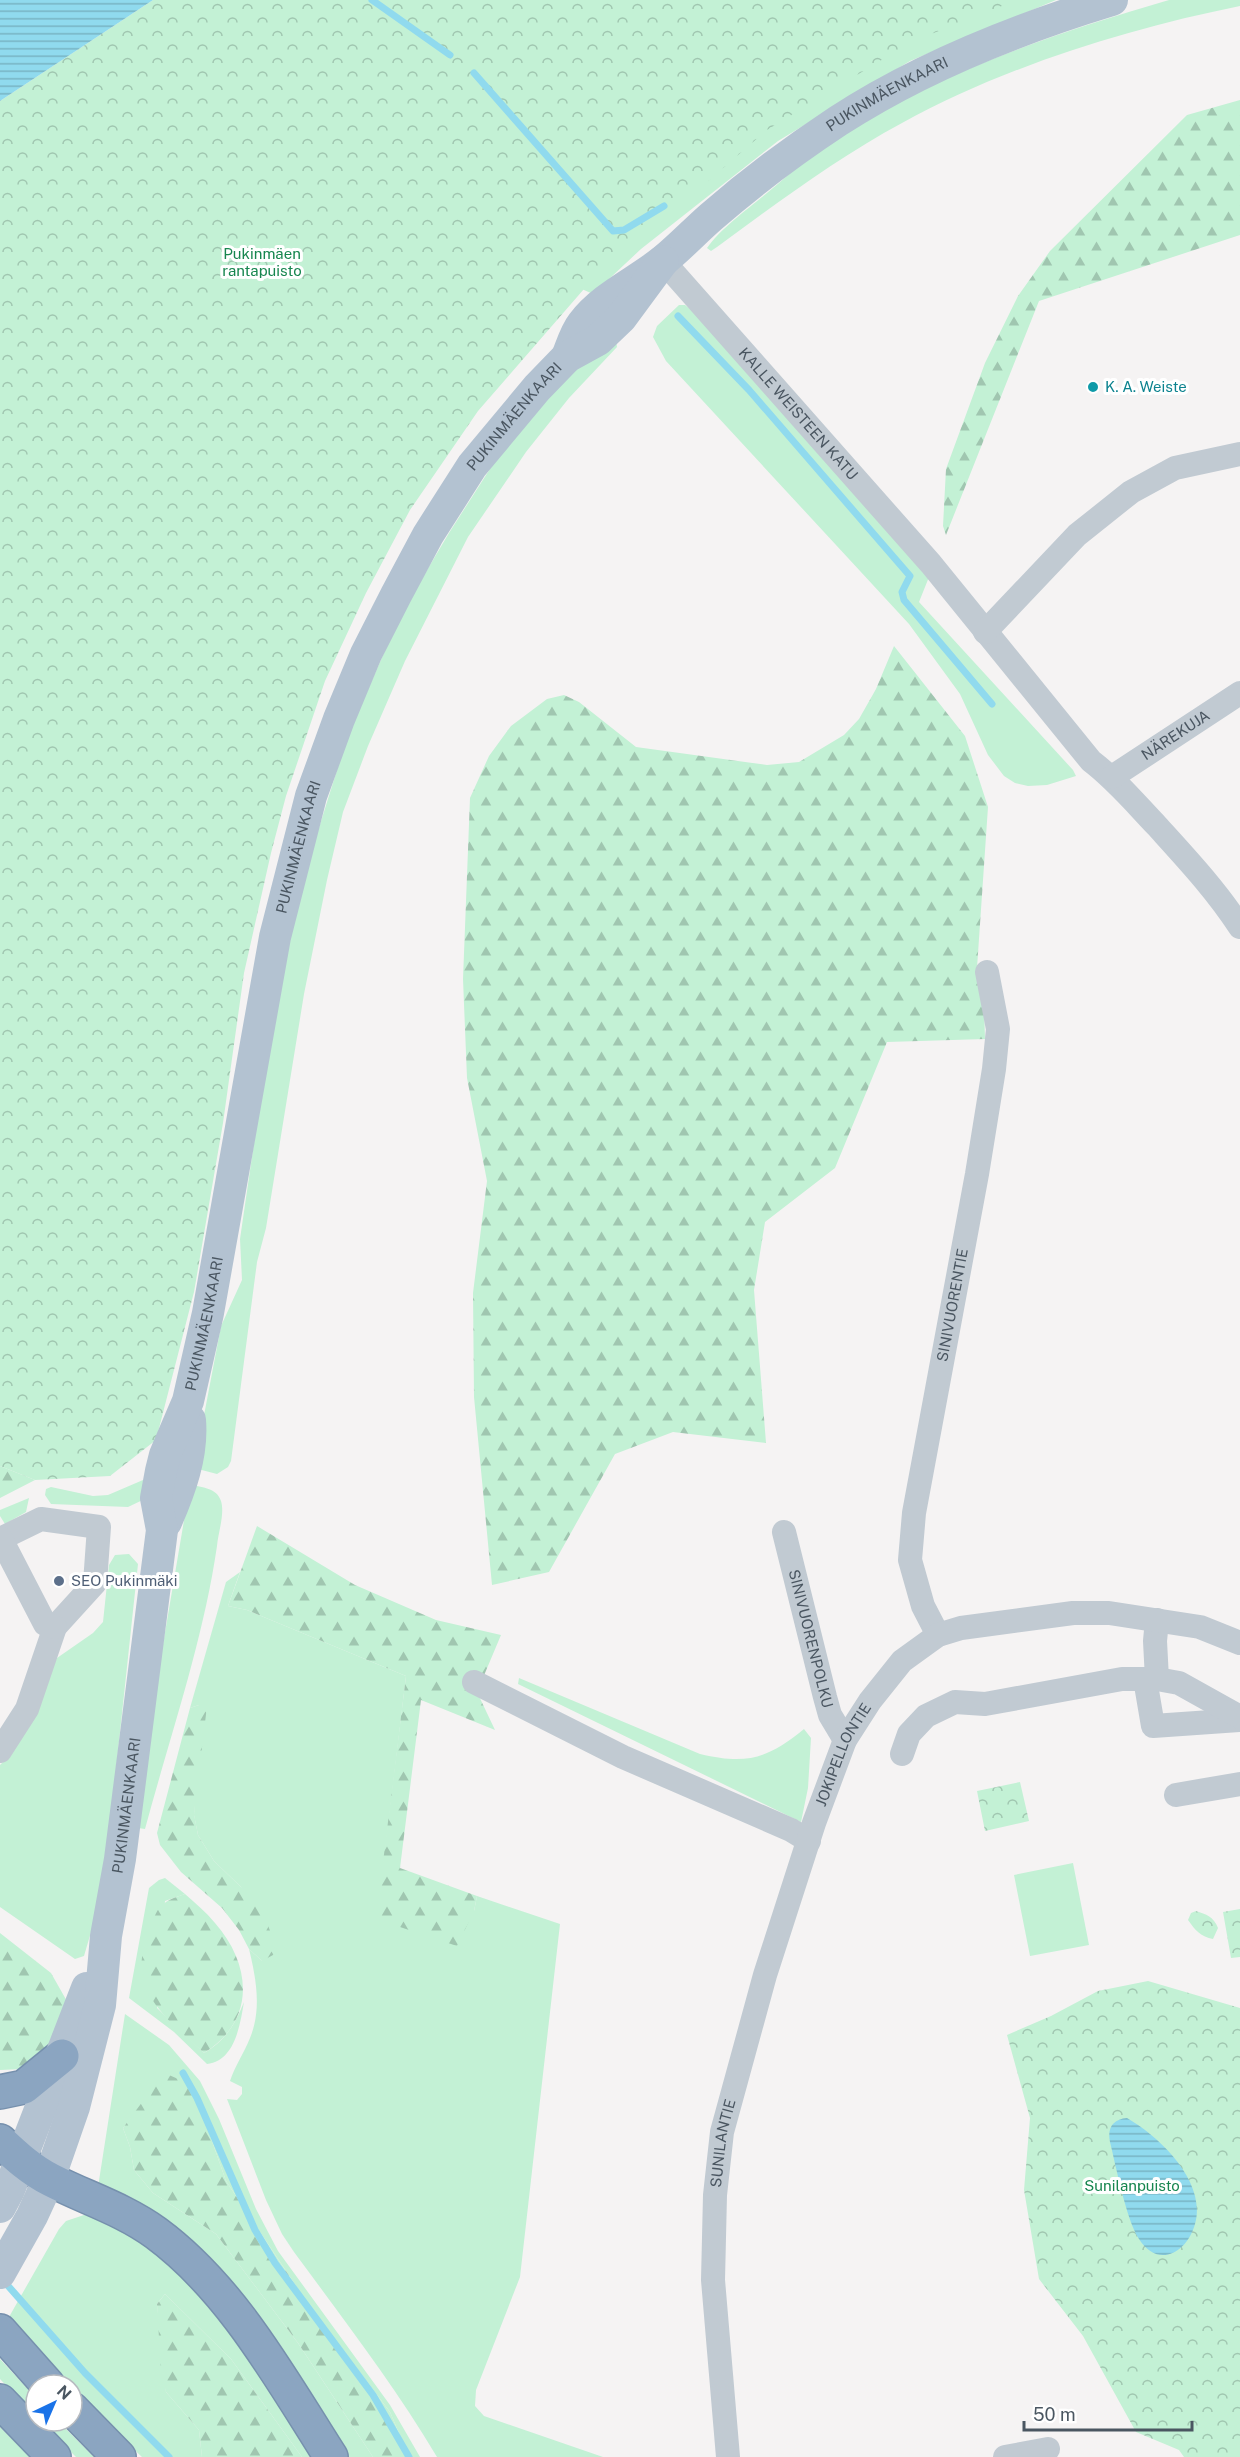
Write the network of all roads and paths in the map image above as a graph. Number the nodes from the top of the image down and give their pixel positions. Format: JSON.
{"nodes":[{"id":1,"x":1112,"y":0,"type":"edge"},
{"id":2,"x":663,"y":261,"type":"junction"},
{"id":3,"x":1240,"y":454,"type":"edge"},
{"id":4,"x":986,"y":632,"type":"junction"},
{"id":5,"x":1240,"y":693,"type":"edge"},
{"id":6,"x":1112,"y":777,"type":"junction"},
{"id":7,"x":1240,"y":927,"type":"edge"},
{"id":8,"x":987,"y":972,"type":"dead end"},
{"id":9,"x":784,"y":1532,"type":"dead end"},
{"id":10,"x":1,"y":1539,"type":"edge"},
{"id":11,"x":1157,"y":1620,"type":"junction"},
{"id":12,"x":55,"y":1627,"type":"junction"},
{"id":13,"x":1237,"y":1634,"type":"edge"},
{"id":14,"x":938,"y":1635,"type":"junction"},
{"id":15,"x":1151,"y":1679,"type":"junction"},
{"id":16,"x":474,"y":1682,"type":"dead end"},
{"id":17,"x":1240,"y":1718,"type":"edge"},
{"id":18,"x":844,"y":1740,"type":"junction"},
{"id":19,"x":0,"y":1751,"type":"edge"},
{"id":20,"x":902,"y":1754,"type":"dead end"},
{"id":21,"x":1240,"y":1784,"type":"edge"},
{"id":22,"x":1176,"y":1795,"type":"dead end"},
{"id":23,"x":809,"y":1841,"type":"junction"},
{"id":24,"x":106,"y":1936,"type":"junction"},
{"id":25,"x":62,"y":2056,"type":"junction"},
{"id":26,"x":0,"y":2092,"type":"edge"},
{"id":27,"x":7,"y":2175,"type":"edge"},
{"id":28,"x":49,"y":2179,"type":"junction"},
{"id":29,"x":0,"y":2273,"type":"edge"},
{"id":30,"x":0,"y":2331,"type":"edge"},
{"id":31,"x":37,"y":2373,"type":"edge"},
{"id":32,"x":0,"y":2401,"type":"edge"},
{"id":33,"x":84,"y":2421,"type":"edge"},
{"id":34,"x":1048,"y":2449,"type":"dead end"},
{"id":35,"x":54,"y":2457,"type":"edge"},
{"id":36,"x":119,"y":2457,"type":"edge"},
{"id":37,"x":331,"y":2457,"type":"edge"},
{"id":38,"x":728,"y":2457,"type":"edge"},
{"id":39,"x":1005,"y":2457,"type":"edge"}],
"edges":[{"from":1,"to":2,"type":"main road","name":"PUKINMÄENKAARI"},
{"from":2,"to":4,"type":"street","name":"KALLE WEISTEEN KATU"},
{"from":2,"to":24,"type":"main road","name":"PUKINMÄENKAARI"},
{"from":3,"to":4,"type":"street"},
{"from":4,"to":6,"type":"street","name":"KALLE WEISTEEN KATU"},
{"from":5,"to":6,"type":"street","name":"NÄREKUJA"},
{"from":6,"to":7,"type":"street","name":"KALLE WEISTEEN KATU"},
{"from":8,"to":14,"type":"street","name":"SINIVUORENTIE"},
{"from":9,"to":18,"type":"street","name":"SINIVUORENPOLKU"},
{"from":10,"to":12,"type":"street"},
{"from":10,"to":12,"type":"street"},
{"from":11,"to":13,"type":"street","name":"JOKIPELLONTIE"},
{"from":11,"to":14,"type":"street","name":"JOKIPELLONTIE"},
{"from":11,"to":15,"type":"street"},
{"from":12,"to":19,"type":"street"},
{"from":14,"to":18,"type":"street","name":"JOKIPELLONTIE"},
{"from":15,"to":17,"type":"street"},
{"from":15,"to":17,"type":"street"},
{"from":15,"to":20,"type":"street"},
{"from":16,"to":23,"type":"street"},
{"from":18,"to":23,"type":"street","name":"JOKIPELLONTIE"},
{"from":21,"to":22,"type":"street"},
{"from":23,"to":38,"type":"street","name":"SUNILANTIE"},
{"from":24,"to":25,"type":"main road","name":"PUKINMÄENKAARI"},
{"from":24,"to":28,"type":"main road","name":"PUKINMÄENKAARI"},
{"from":25,"to":26,"type":"highway"},
{"from":25,"to":27,"type":"main road","name":"PUKINMÄENKAARI"},
{"from":27,"to":28,"type":"highway"},
{"from":28,"to":29,"type":"main road","name":"PUKINMÄENKAARI"},
{"from":28,"to":37,"type":"highway"},
{"from":30,"to":31,"type":"highway"},
{"from":32,"to":35,"type":"highway"},
{"from":33,"to":36,"type":"highway"},
{"from":34,"to":39,"type":"street"}]}
